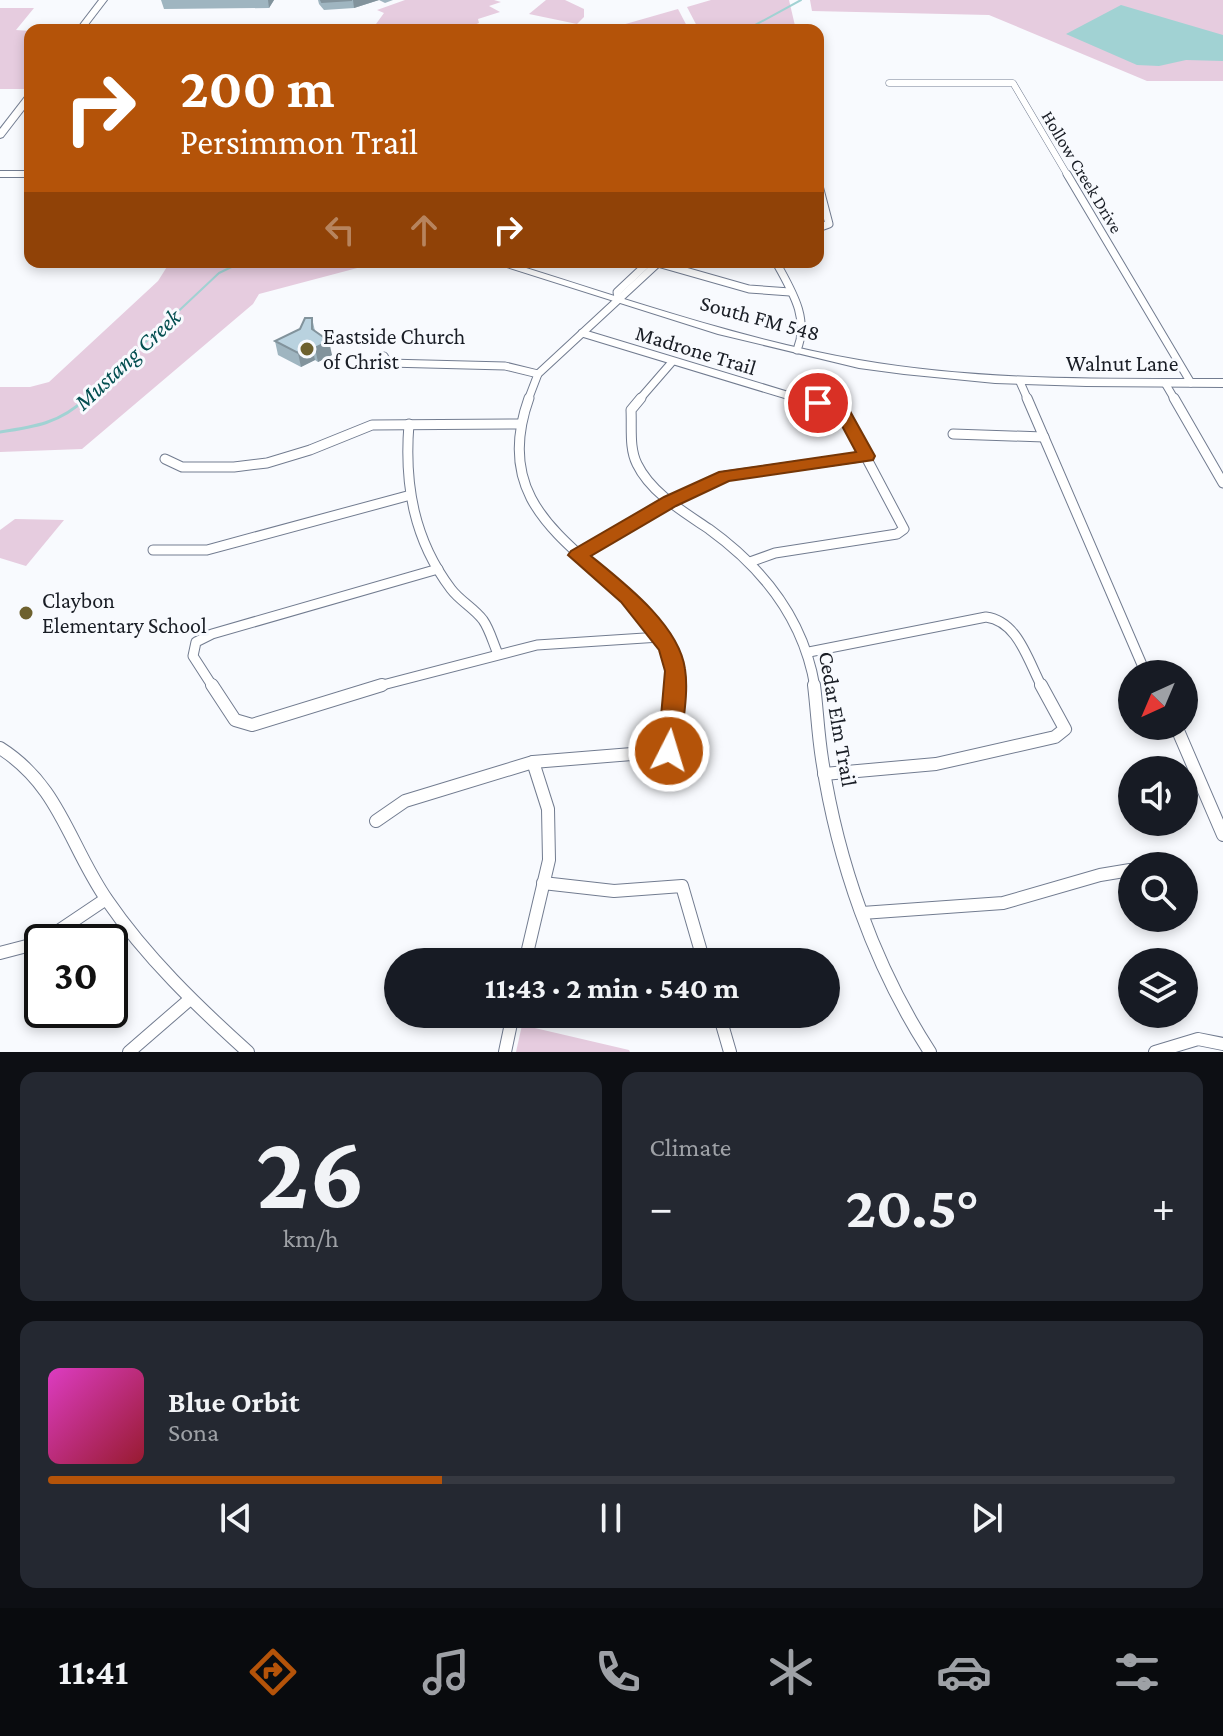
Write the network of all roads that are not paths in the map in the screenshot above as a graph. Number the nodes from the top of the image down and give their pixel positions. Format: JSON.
{"nodes":[{"id":1,"x":103,"y":0,"type":"edge"},
{"id":2,"x":112,"y":0,"type":"edge"},
{"id":3,"x":89,"y":24,"type":"edge"},
{"id":4,"x":90,"y":24,"type":"edge"},
{"id":5,"x":889,"y":83,"type":"dead end"},
{"id":6,"x":24,"y":104,"type":"edge"},
{"id":7,"x":24,"y":116,"type":"edge"},
{"id":8,"x":0,"y":135,"type":"edge"},
{"id":9,"x":0,"y":147,"type":"edge"},
{"id":10,"x":0,"y":172,"type":"edge"},
{"id":11,"x":24,"y":172,"type":"edge"},
{"id":12,"x":824,"y":208,"type":"edge"},
{"id":13,"x":824,"y":226,"type":"edge"},
{"id":14,"x":516,"y":268,"type":"edge"},
{"id":15,"x":649,"y":268,"type":"edge"},
{"id":16,"x":675,"y":268,"type":"edge"},
{"id":17,"x":779,"y":268,"type":"edge"},
{"id":18,"x":790,"y":292,"type":"junction"},
{"id":19,"x":618,"y":298,"type":"junction"},
{"id":20,"x":582,"y":333,"type":"junction"},
{"id":21,"x":797,"y":350,"type":"junction"},
{"id":22,"x":384,"y":356,"type":"dead end"},
{"id":23,"x":672,"y":362,"type":"junction"},
{"id":24,"x":538,"y":374,"type":"junction"},
{"id":25,"x":1020,"y":382,"type":"junction"},
{"id":26,"x":1165,"y":383,"type":"junction"},
{"id":27,"x":1191,"y":383,"type":"junction"},
{"id":28,"x":1223,"y":383,"type":"edge"},
{"id":29,"x":409,"y":424,"type":"junction"},
{"id":30,"x":520,"y":424,"type":"junction"},
{"id":31,"x":953,"y":434,"type":"dead end"},
{"id":32,"x":1044,"y":437,"type":"junction"},
{"id":33,"x":867,"y":456,"type":"junction"},
{"id":34,"x":165,"y":459,"type":"dead end"},
{"id":35,"x":1223,"y":483,"type":"edge"},
{"id":36,"x":407,"y":496,"type":"junction"},
{"id":37,"x":670,"y":501,"type":"junction"},
{"id":38,"x":153,"y":550,"type":"dead end"},
{"id":39,"x":578,"y":555,"type":"junction"},
{"id":40,"x":750,"y":562,"type":"junction"},
{"id":41,"x":438,"y":569,"type":"junction"},
{"id":42,"x":660,"y":637,"type":"junction"},
{"id":43,"x":809,"y":652,"type":"junction"},
{"id":44,"x":498,"y":654,"type":"junction"},
{"id":45,"x":1140,"y":660,"type":"edge"},
{"id":46,"x":1182,"y":740,"type":"edge"},
{"id":47,"x":0,"y":748,"type":"edge"},
{"id":48,"x":533,"y":762,"type":"junction"},
{"id":49,"x":824,"y":774,"type":"junction"},
{"id":50,"x":376,"y":821,"type":"dead end"},
{"id":51,"x":1223,"y":835,"type":"edge"},
{"id":52,"x":1118,"y":872,"type":"edge"},
{"id":53,"x":543,"y":883,"type":"junction"},
{"id":54,"x":106,"y":899,"type":"junction"},
{"id":55,"x":862,"y":913,"type":"junction"},
{"id":56,"x":69,"y":924,"type":"edge"},
{"id":57,"x":24,"y":947,"type":"edge"},
{"id":58,"x":528,"y":948,"type":"edge"},
{"id":59,"x":700,"y":948,"type":"edge"},
{"id":60,"x":0,"y":953,"type":"edge"},
{"id":61,"x":189,"y":1000,"type":"junction"},
{"id":62,"x":510,"y":1028,"type":"edge"},
{"id":63,"x":723,"y":1028,"type":"edge"},
{"id":64,"x":1223,"y":1044,"type":"edge"},
{"id":65,"x":129,"y":1052,"type":"edge"},
{"id":66,"x":248,"y":1052,"type":"edge"},
{"id":67,"x":505,"y":1052,"type":"edge"},
{"id":68,"x":730,"y":1052,"type":"edge"},
{"id":69,"x":930,"y":1052,"type":"edge"},
{"id":70,"x":1155,"y":1052,"type":"edge"}],
"edges":[{"from":1,"to":3,"type":"main road"},
{"from":2,"to":4,"type":"main road"},
{"from":5,"to":27,"type":"street","name":"Hollow Creek Drive"},
{"from":6,"to":8,"type":"main road"},
{"from":7,"to":9,"type":"main road"},
{"from":10,"to":11,"type":"main road"},
{"from":12,"to":13,"type":"street"},
{"from":14,"to":19,"type":"main road","name":"South FM 548"},
{"from":15,"to":19,"type":"street"},
{"from":16,"to":18,"type":"street"},
{"from":17,"to":18,"type":"street"},
{"from":18,"to":21,"type":"street"},
{"from":19,"to":20,"type":"street"},
{"from":19,"to":21,"type":"main road","name":"South FM 548"},
{"from":20,"to":23,"type":"street","name":"Madrone Trail"},
{"from":20,"to":24,"type":"street"},
{"from":21,"to":25,"type":"main road","name":"South FM 548"},
{"from":22,"to":24,"type":"street"},
{"from":23,"to":33,"type":"street","name":"Madrone Trail"},
{"from":23,"to":37,"type":"street","name":"Cedar Elm Trail"},
{"from":24,"to":30,"type":"street"},
{"from":25,"to":26,"type":"main road","name":"Walnut Lane"},
{"from":25,"to":32,"type":"street"},
{"from":26,"to":27,"type":"main road","name":"Walnut Lane"},
{"from":26,"to":35,"type":"street"},
{"from":27,"to":28,"type":"main road","name":"Walnut Lane"},
{"from":29,"to":30,"type":"street"},
{"from":29,"to":34,"type":"street"},
{"from":29,"to":36,"type":"street"},
{"from":30,"to":39,"type":"street"},
{"from":31,"to":32,"type":"street"},
{"from":32,"to":45,"type":"street"},
{"from":33,"to":37,"type":"street"},
{"from":33,"to":40,"type":"street","name":"Madrone Trail"},
{"from":36,"to":38,"type":"street"},
{"from":36,"to":41,"type":"street"},
{"from":37,"to":39,"type":"street"},
{"from":37,"to":40,"type":"street","name":"Cedar Elm Trail"},
{"from":39,"to":42,"type":"street"},
{"from":40,"to":43,"type":"street","name":"Cedar Elm Trail"},
{"from":41,"to":44,"type":"street"},
{"from":41,"to":44,"type":"street"},
{"from":42,"to":44,"type":"street"},
{"from":42,"to":48,"type":"street"},
{"from":43,"to":49,"type":"street","name":"Cedar Elm Trail"},
{"from":43,"to":49,"type":"street"},
{"from":46,"to":51,"type":"street"},
{"from":47,"to":54,"type":"street"},
{"from":48,"to":50,"type":"street"},
{"from":48,"to":53,"type":"street"},
{"from":49,"to":55,"type":"street","name":"Cedar Elm Trail"},
{"from":52,"to":55,"type":"street"},
{"from":53,"to":58,"type":"street"},
{"from":53,"to":59,"type":"street"},
{"from":54,"to":56,"type":"street"},
{"from":54,"to":61,"type":"street"},
{"from":55,"to":69,"type":"street","name":"Cedar Elm Trail"},
{"from":57,"to":60,"type":"street"},
{"from":61,"to":65,"type":"street"},
{"from":61,"to":66,"type":"street"},
{"from":62,"to":67,"type":"street"},
{"from":63,"to":68,"type":"street"},
{"from":64,"to":70,"type":"street"}]}
